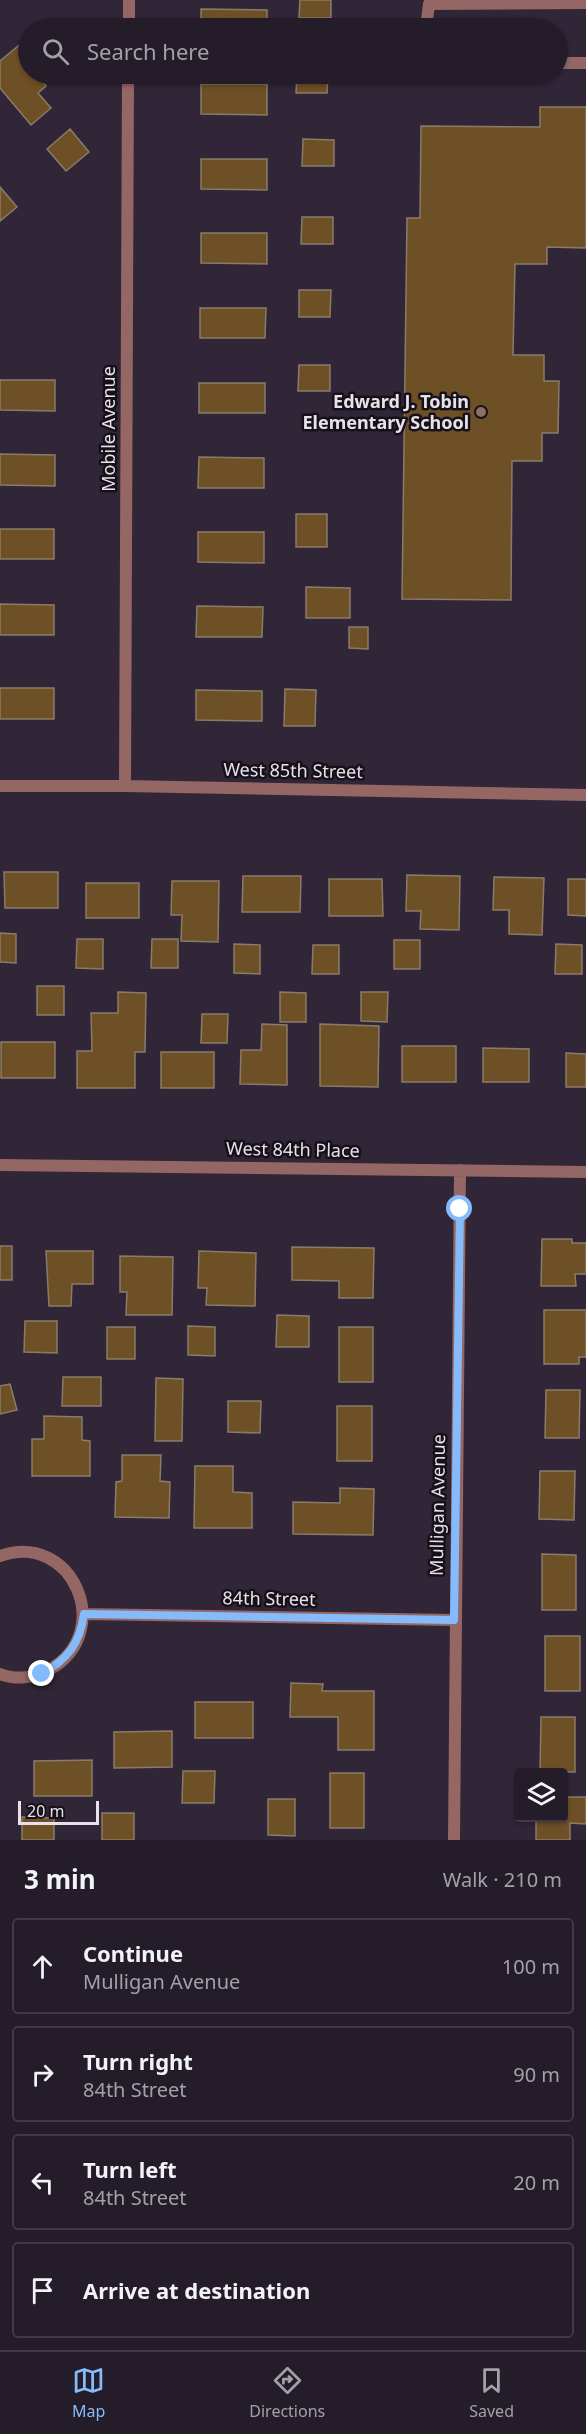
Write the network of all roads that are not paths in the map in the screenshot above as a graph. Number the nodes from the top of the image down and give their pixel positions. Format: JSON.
{"nodes":[{"id":1,"x":129,"y":0,"type":"edge"},
{"id":2,"x":586,"y":3,"type":"edge"},
{"id":3,"x":129,"y":18,"type":"edge"},
{"id":4,"x":427,"y":18,"type":"edge"},
{"id":5,"x":568,"y":63,"type":"edge"},
{"id":6,"x":586,"y":63,"type":"edge"},
{"id":7,"x":128,"y":84,"type":"edge"},
{"id":8,"x":0,"y":786,"type":"edge"},
{"id":9,"x":125,"y":786,"type":"junction"},
{"id":10,"x":586,"y":795,"type":"edge"},
{"id":11,"x":0,"y":1165,"type":"edge"},
{"id":12,"x":460,"y":1170,"type":"junction"},
{"id":13,"x":586,"y":1172,"type":"edge"},
{"id":14,"x":0,"y":1556,"type":"edge"},
{"id":15,"x":84,"y":1614,"type":"junction"},
{"id":16,"x":454,"y":1620,"type":"junction"},
{"id":17,"x":0,"y":1674,"type":"edge"},
{"id":18,"x":454,"y":1840,"type":"edge"}],
"edges":[{"from":1,"to":3,"type":"street"},
{"from":2,"to":4,"type":"street"},
{"from":5,"to":6,"type":"street"},
{"from":7,"to":9,"type":"street","name":"Mobile Avenue"},
{"from":8,"to":9,"type":"street","name":"West 85th Street"},
{"from":9,"to":10,"type":"street","name":"West 85th Street"},
{"from":11,"to":12,"type":"street","name":"West 84th Place"},
{"from":12,"to":13,"type":"street","name":"West 84th Place"},
{"from":12,"to":16,"type":"street","name":"Mulligan Avenue"},
{"from":14,"to":15,"type":"street"},
{"from":15,"to":16,"type":"street","name":"84th Street"},
{"from":15,"to":17,"type":"street"},
{"from":16,"to":18,"type":"street","name":"Mulligan Avenue"}]}
